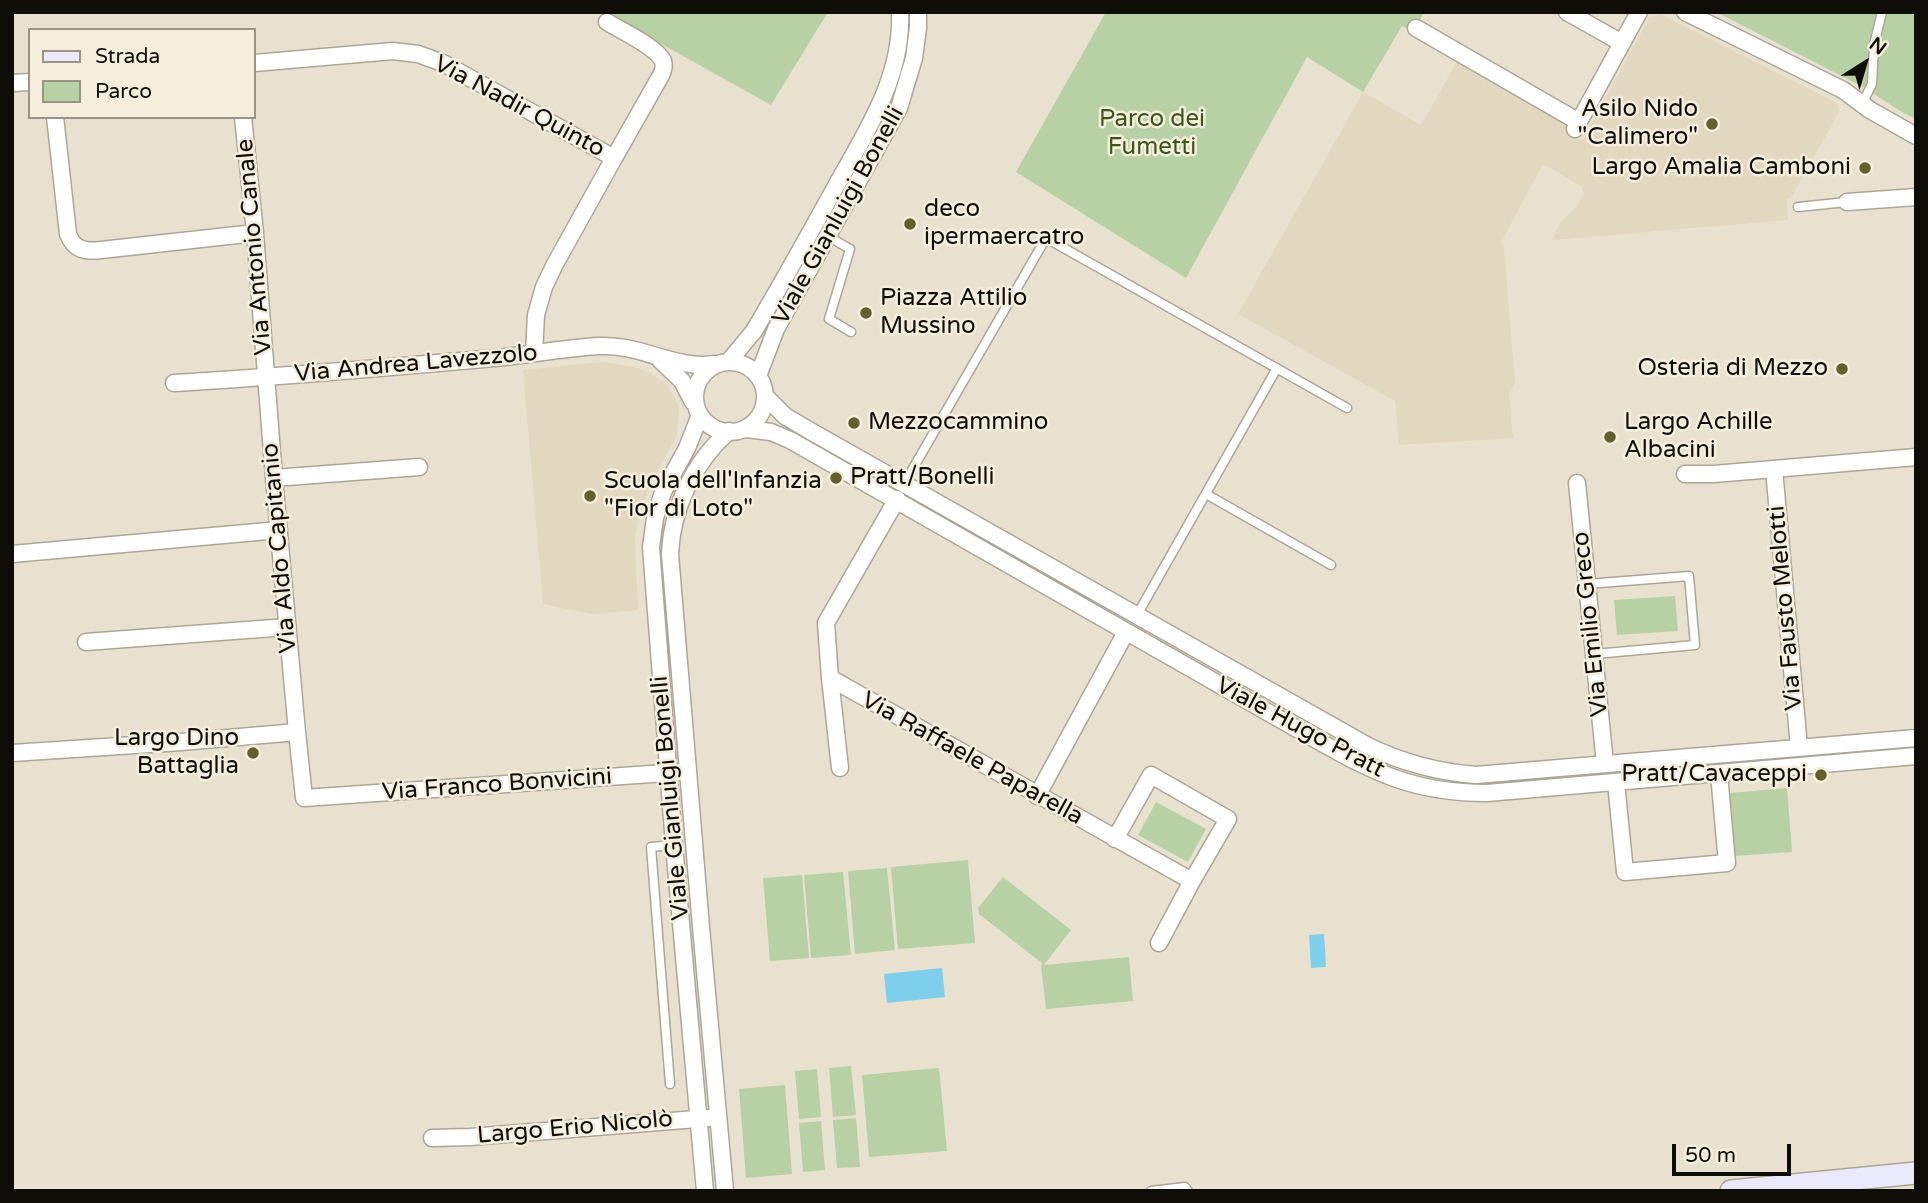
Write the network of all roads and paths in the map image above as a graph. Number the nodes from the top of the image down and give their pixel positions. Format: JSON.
{"nodes":[{"id":1,"x":900,"y":12,"type":"edge"},
{"id":2,"x":918,"y":12,"type":"edge"},
{"id":3,"x":1567,"y":12,"type":"edge"},
{"id":4,"x":1639,"y":12,"type":"edge"},
{"id":5,"x":1685,"y":12,"type":"edge"},
{"id":6,"x":1882,"y":12,"type":"edge"},
{"id":7,"x":607,"y":22,"type":"dead end"},
{"id":8,"x":1416,"y":28,"type":"dead end"},
{"id":9,"x":1622,"y":43,"type":"junction"},
{"id":10,"x":256,"y":63,"type":"edge"},
{"id":11,"x":1866,"y":107,"type":"junction"},
{"id":12,"x":55,"y":119,"type":"edge"},
{"id":13,"x":243,"y":119,"type":"edge"},
{"id":14,"x":1916,"y":136,"type":"edge"},
{"id":15,"x":614,"y":158,"type":"junction"},
{"id":16,"x":1916,"y":197,"type":"edge"},
{"id":17,"x":1847,"y":202,"type":"joint"},
{"id":18,"x":1798,"y":207,"type":"dead end"},
{"id":19,"x":255,"y":233,"type":"junction"},
{"id":20,"x":829,"y":237,"type":"junction"},
{"id":21,"x":851,"y":332,"type":"dead end"},
{"id":22,"x":534,"y":353,"type":"junction"},
{"id":23,"x":656,"y":356,"type":"junction"},
{"id":24,"x":722,"y":362,"type":"junction"},
{"id":25,"x":1278,"y":368,"type":"junction"},
{"id":26,"x":758,"y":376,"type":"junction"},
{"id":27,"x":266,"y":377,"type":"junction"},
{"id":28,"x":174,"y":383,"type":"dead end"},
{"id":29,"x":766,"y":397,"type":"junction"},
{"id":30,"x":1347,"y":408,"type":"dead end"},
{"id":31,"x":697,"y":411,"type":"junction"},
{"id":32,"x":747,"y":429,"type":"junction"},
{"id":33,"x":729,"y":432,"type":"junction"},
{"id":34,"x":1916,"y":457,"type":"edge"},
{"id":35,"x":419,"y":467,"type":"dead end"},
{"id":36,"x":1774,"y":469,"type":"junction"},
{"id":37,"x":1685,"y":474,"type":"dead end"},
{"id":38,"x":274,"y":478,"type":"junction"},
{"id":39,"x":904,"y":484,"type":"junction"},
{"id":40,"x":1577,"y":484,"type":"dead end"},
{"id":41,"x":1206,"y":494,"type":"junction"},
{"id":42,"x":897,"y":499,"type":"junction"},
{"id":43,"x":279,"y":530,"type":"junction"},
{"id":44,"x":12,"y":554,"type":"edge"},
{"id":45,"x":1331,"y":565,"type":"dead end"},
{"id":46,"x":1587,"y":584,"type":"junction"},
{"id":47,"x":1137,"y":615,"type":"junction"},
{"id":48,"x":287,"y":627,"type":"junction"},
{"id":49,"x":1126,"y":632,"type":"junction"},
{"id":50,"x":86,"y":642,"type":"dead end"},
{"id":51,"x":1595,"y":654,"type":"junction"},
{"id":52,"x":830,"y":678,"type":"junction"},
{"id":53,"x":297,"y":725,"type":"junction"},
{"id":54,"x":1916,"y":738,"type":"edge"},
{"id":55,"x":1799,"y":747,"type":"junction"},
{"id":56,"x":12,"y":752,"type":"edge"},
{"id":57,"x":1916,"y":756,"type":"edge"},
{"id":58,"x":1605,"y":764,"type":"junction"},
{"id":59,"x":840,"y":768,"type":"dead end"},
{"id":60,"x":689,"y":771,"type":"junction"},
{"id":61,"x":670,"y":772,"type":"junction"},
{"id":62,"x":1719,"y":774,"type":"junction"},
{"id":63,"x":1616,"y":783,"type":"junction"},
{"id":64,"x":1037,"y":796,"type":"junction"},
{"id":65,"x":1115,"y":839,"type":"junction"},
{"id":66,"x":674,"y":845,"type":"junction"},
{"id":67,"x":1192,"y":881,"type":"junction"},
{"id":68,"x":1159,"y":943,"type":"dead end"},
{"id":69,"x":670,"y":1084,"type":"dead end"},
{"id":70,"x":718,"y":1117,"type":"junction"},
{"id":71,"x":700,"y":1118,"type":"junction"},
{"id":72,"x":432,"y":1138,"type":"dead end"},
{"id":73,"x":1916,"y":1166,"type":"edge"},
{"id":74,"x":1916,"y":1173,"type":"edge"},
{"id":75,"x":1810,"y":1183,"type":"junction"},
{"id":76,"x":705,"y":1191,"type":"edge"},
{"id":77,"x":724,"y":1191,"type":"edge"},
{"id":78,"x":1151,"y":1191,"type":"edge"},
{"id":79,"x":1188,"y":1191,"type":"edge"},
{"id":80,"x":1731,"y":1191,"type":"edge"}],
"edges":[{"from":1,"to":24,"type":"street","name":"Viale Gianluigi Bonelli"},
{"from":2,"to":20,"type":"street","name":"Viale Gianluigi Bonelli"},
{"from":3,"to":9,"type":"street"},
{"from":4,"to":9,"type":"street"},
{"from":5,"to":11,"type":"street"},
{"from":6,"to":11,"type":"lane"},
{"from":7,"to":15,"type":"street"},
{"from":8,"to":9,"type":"street"},
{"from":10,"to":15,"type":"street","name":"Via Nadir Quinto"},
{"from":11,"to":14,"type":"street"},
{"from":12,"to":19,"type":"street"},
{"from":13,"to":19,"type":"street","name":"Via Antonio Canale"},
{"from":15,"to":22,"type":"street","name":"Via Nadir Quinto"},
{"from":16,"to":17,"type":"street"},
{"from":17,"to":18,"type":"lane"},
{"from":19,"to":27,"type":"street","name":"Via Antonio Canale"},
{"from":20,"to":21,"type":"lane"},
{"from":20,"to":26,"type":"street","name":"Viale Gianluigi Bonelli"},
{"from":22,"to":23,"type":"street","name":"Via Andrea Lavezzolo"},
{"from":22,"to":27,"type":"street","name":"Via Andrea Lavezzolo"},
{"from":23,"to":24,"type":"street","name":"Via Andrea Lavezzolo"},
{"from":23,"to":31,"type":"street"},
{"from":24,"to":26,"type":"street"},
{"from":24,"to":31,"type":"street"},
{"from":25,"to":30,"type":"lane"},
{"from":25,"to":39,"type":"lane"},
{"from":25,"to":41,"type":"lane"},
{"from":26,"to":29,"type":"street"},
{"from":27,"to":28,"type":"street","name":"Via Andrea Lavezzolo"},
{"from":27,"to":38,"type":"street","name":"Via Aldo Capitanio"},
{"from":29,"to":32,"type":"street"},
{"from":29,"to":39,"type":"street","name":"Viale Hugo Pratt"},
{"from":31,"to":33,"type":"street"},
{"from":31,"to":61,"type":"street","name":"Viale Gianluigi Bonelli"},
{"from":32,"to":33,"type":"street"},
{"from":32,"to":42,"type":"street","name":"Viale Hugo Pratt"},
{"from":33,"to":60,"type":"street","name":"Viale Gianluigi Bonelli"},
{"from":34,"to":36,"type":"street"},
{"from":35,"to":38,"type":"street"},
{"from":36,"to":37,"type":"street"},
{"from":36,"to":55,"type":"street","name":"Via Fausto Melotti"},
{"from":38,"to":43,"type":"street","name":"Via Aldo Capitanio"},
{"from":39,"to":47,"type":"street","name":"Viale Hugo Pratt"},
{"from":40,"to":46,"type":"street","name":"Via Emilio Greco"},
{"from":41,"to":45,"type":"lane"},
{"from":41,"to":47,"type":"lane"},
{"from":42,"to":49,"type":"street","name":"Viale Hugo Pratt"},
{"from":42,"to":52,"type":"street","name":"Via Raffaele Paparella"},
{"from":43,"to":44,"type":"street"},
{"from":43,"to":48,"type":"street","name":"Via Aldo Capitanio"},
{"from":46,"to":51,"type":"street","name":"Via Emilio Greco"},
{"from":46,"to":51,"type":"lane"},
{"from":47,"to":58,"type":"street","name":"Viale Hugo Pratt"},
{"from":48,"to":50,"type":"street"},
{"from":48,"to":53,"type":"street","name":"Via Aldo Capitanio"},
{"from":49,"to":63,"type":"street","name":"Viale Hugo Pratt"},
{"from":49,"to":64,"type":"street"},
{"from":51,"to":58,"type":"street","name":"Via Emilio Greco"},
{"from":52,"to":59,"type":"street","name":"Via Raffaele Paparella"},
{"from":52,"to":64,"type":"street","name":"Via Raffaele Paparella"},
{"from":53,"to":56,"type":"street"},
{"from":53,"to":61,"type":"street","name":"Via Franco Bonvicini"},
{"from":54,"to":55,"type":"street","name":"Viale Hugo Pratt"},
{"from":55,"to":58,"type":"street","name":"Viale Hugo Pratt"},
{"from":57,"to":62,"type":"street","name":"Viale Hugo Pratt"},
{"from":60,"to":61,"type":"street","name":"Via Franco Bonvicini"},
{"from":60,"to":70,"type":"street","name":"Viale Gianluigi Bonelli"},
{"from":61,"to":66,"type":"street","name":"Viale Gianluigi Bonelli"},
{"from":62,"to":63,"type":"street","name":"Viale Hugo Pratt"},
{"from":62,"to":63,"type":"street"},
{"from":64,"to":65,"type":"street","name":"Via Raffaele Paparella"},
{"from":65,"to":67,"type":"street","name":"Via Raffaele Paparella"},
{"from":65,"to":67,"type":"street"},
{"from":66,"to":69,"type":"lane"},
{"from":66,"to":71,"type":"street","name":"Viale Gianluigi Bonelli"},
{"from":67,"to":68,"type":"street"},
{"from":70,"to":71,"type":"street","name":"Largo Erio Nicolò"},
{"from":70,"to":77,"type":"street","name":"Viale Gianluigi Bonelli"},
{"from":71,"to":72,"type":"street","name":"Largo Erio Nicolò"},
{"from":71,"to":76,"type":"street","name":"Viale Gianluigi Bonelli"},
{"from":73,"to":75,"type":"main road"},
{"from":74,"to":75,"type":"main road"},
{"from":75,"to":80,"type":"main road"},
{"from":78,"to":79,"type":"lane"}]}
